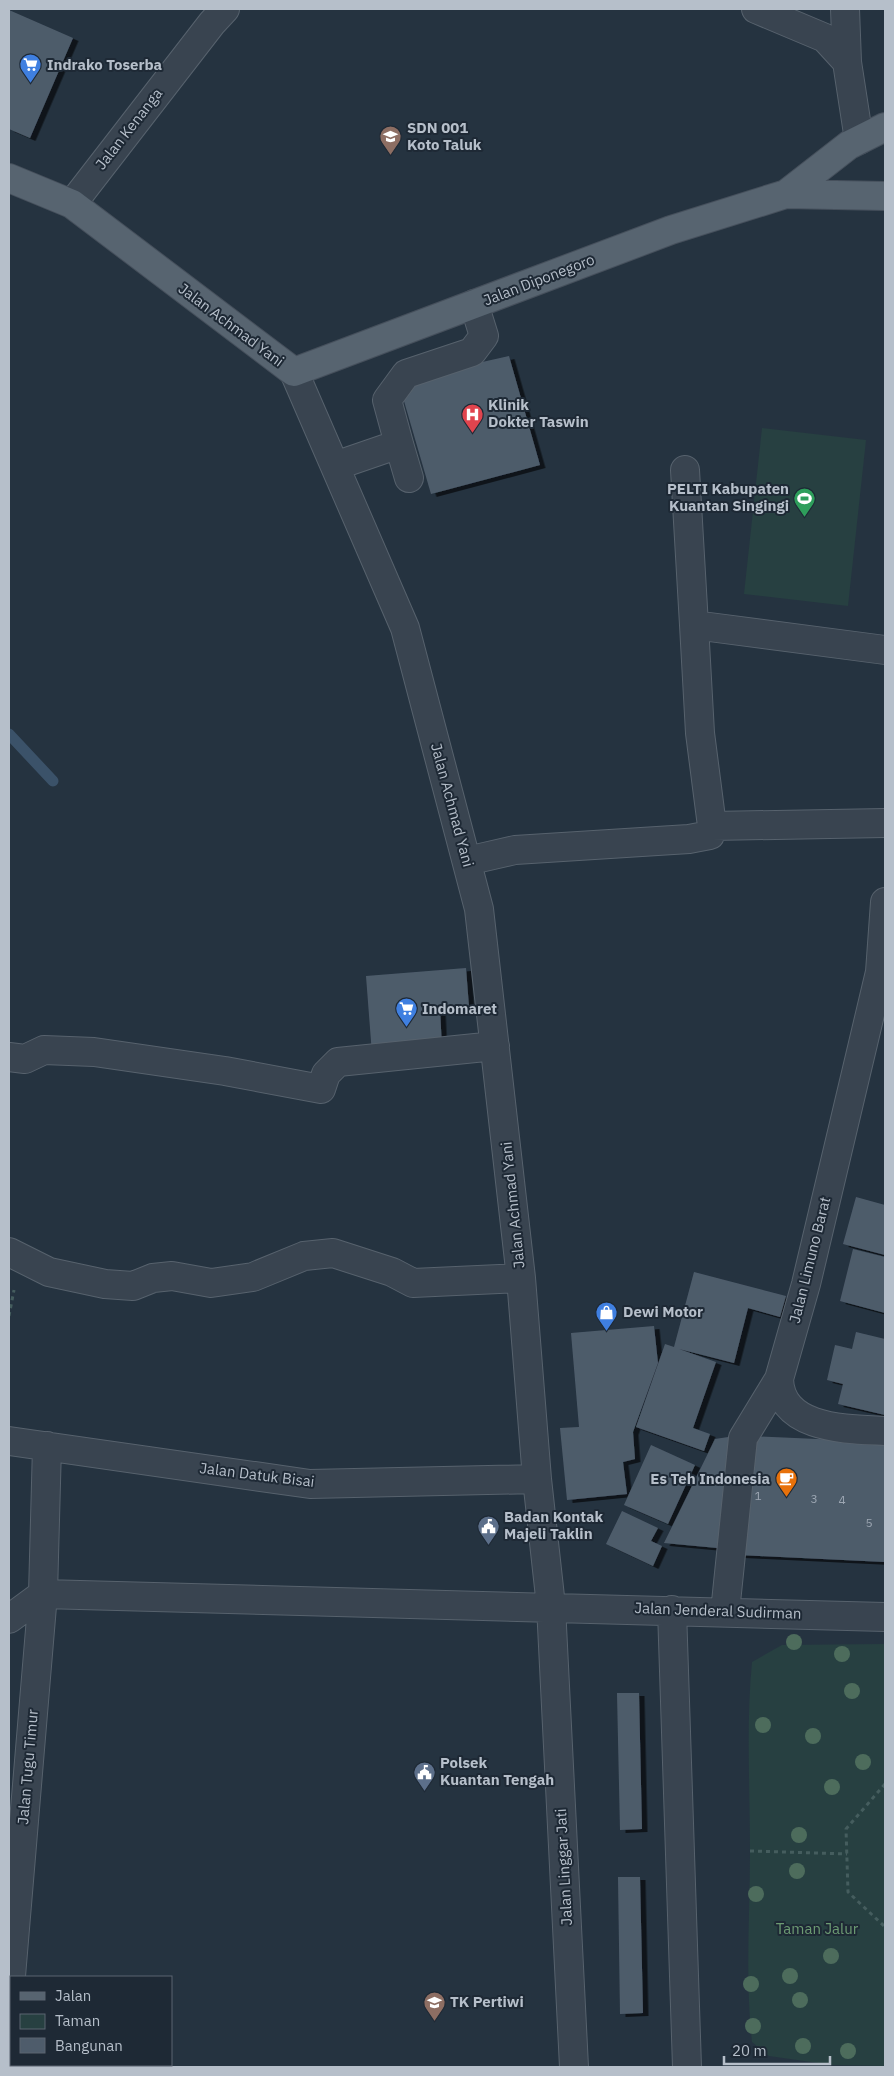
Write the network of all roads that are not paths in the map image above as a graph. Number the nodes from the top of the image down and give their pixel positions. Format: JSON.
{"nodes":[{"id":1,"x":225,"y":9,"type":"edge"},
{"id":2,"x":756,"y":9,"type":"edge"},
{"id":3,"x":845,"y":9,"type":"edge"},
{"id":4,"x":847,"y":62,"type":"junction"},
{"id":5,"x":885,"y":128,"type":"edge"},
{"id":6,"x":859,"y":140,"type":"junction"},
{"id":7,"x":9,"y":178,"type":"edge"},
{"id":8,"x":786,"y":194,"type":"junction"},
{"id":9,"x":885,"y":196,"type":"edge"},
{"id":10,"x":72,"y":204,"type":"junction"},
{"id":11,"x":474,"y":304,"type":"junction"},
{"id":12,"x":294,"y":372,"type":"junction"},
{"id":13,"x":399,"y":444,"type":"junction"},
{"id":14,"x":335,"y":466,"type":"junction"},
{"id":15,"x":685,"y":470,"type":"dead end"},
{"id":16,"x":409,"y":478,"type":"dead end"},
{"id":17,"x":694,"y":625,"type":"junction"},
{"id":18,"x":885,"y":650,"type":"edge"},
{"id":19,"x":885,"y":823,"type":"edge"},
{"id":20,"x":712,"y":826,"type":"junction"},
{"id":21,"x":467,"y":861,"type":"junction"},
{"id":22,"x":885,"y":902,"type":"edge"},
{"id":23,"x":883,"y":973,"type":"edge"},
{"id":24,"x":495,"y":1046,"type":"junction"},
{"id":25,"x":9,"y":1057,"type":"edge"},
{"id":26,"x":9,"y":1252,"type":"edge"},
{"id":27,"x":521,"y":1278,"type":"junction"},
{"id":28,"x":779,"y":1379,"type":"junction"},
{"id":29,"x":885,"y":1431,"type":"edge"},
{"id":30,"x":9,"y":1441,"type":"edge"},
{"id":31,"x":47,"y":1446,"type":"junction"},
{"id":32,"x":537,"y":1479,"type":"junction"},
{"id":33,"x":43,"y":1594,"type":"junction"},
{"id":34,"x":551,"y":1606,"type":"junction"},
{"id":35,"x":672,"y":1610,"type":"junction"},
{"id":36,"x":726,"y":1612,"type":"junction"},
{"id":37,"x":885,"y":1617,"type":"edge"},
{"id":38,"x":9,"y":1619,"type":"edge"},
{"id":39,"x":12,"y":1921,"type":"edge"},
{"id":40,"x":9,"y":2000,"type":"edge"},
{"id":41,"x":574,"y":2067,"type":"edge"},
{"id":42,"x":687,"y":2067,"type":"edge"}],
"edges":[{"from":1,"to":10,"type":"street","name":"Jalan Kenanga"},
{"from":2,"to":4,"type":"street"},
{"from":3,"to":4,"type":"street"},
{"from":4,"to":6,"type":"street"},
{"from":5,"to":6,"type":"main road","name":"Jalan Diponegoro"},
{"from":6,"to":8,"type":"main road","name":"Jalan Diponegoro"},
{"from":7,"to":10,"type":"main road","name":"Jalan Achmad Yani"},
{"from":8,"to":9,"type":"main road","name":"Jalan Diponegoro"},
{"from":8,"to":11,"type":"main road","name":"Jalan Diponegoro"},
{"from":10,"to":12,"type":"main road","name":"Jalan Achmad Yani"},
{"from":11,"to":12,"type":"main road","name":"Jalan Diponegoro"},
{"from":11,"to":13,"type":"street"},
{"from":12,"to":14,"type":"street","name":"Jalan Achmad Yani"},
{"from":13,"to":14,"type":"street"},
{"from":13,"to":16,"type":"street"},
{"from":14,"to":21,"type":"street","name":"Jalan Achmad Yani"},
{"from":15,"to":17,"type":"street"},
{"from":17,"to":18,"type":"street"},
{"from":17,"to":20,"type":"street"},
{"from":19,"to":20,"type":"street"},
{"from":20,"to":21,"type":"street"},
{"from":21,"to":24,"type":"street","name":"Jalan Achmad Yani"},
{"from":22,"to":23,"type":"street","name":"Jalan Limuno Barat"},
{"from":23,"to":28,"type":"street","name":"Jalan Limuno Barat"},
{"from":24,"to":25,"type":"street"},
{"from":24,"to":27,"type":"street","name":"Jalan Achmad Yani"},
{"from":26,"to":27,"type":"street"},
{"from":27,"to":32,"type":"street","name":"Jalan Achmad Yani"},
{"from":28,"to":29,"type":"street"},
{"from":28,"to":36,"type":"street","name":"Jalan Limuno Barat"},
{"from":30,"to":31,"type":"street","name":"Jalan Datuk Bisai"},
{"from":31,"to":32,"type":"street","name":"Jalan Datuk Bisai"},
{"from":31,"to":33,"type":"street","name":"Jalan Tugu Timur"},
{"from":32,"to":34,"type":"street","name":"Jalan Achmad Yani"},
{"from":33,"to":34,"type":"street","name":"Jalan Jenderal Sudirman"},
{"from":33,"to":38,"type":"street"},
{"from":33,"to":39,"type":"street","name":"Jalan Tugu Timur"},
{"from":34,"to":35,"type":"street","name":"Jalan Jenderal Sudirman"},
{"from":34,"to":41,"type":"street","name":"Jalan Linggar Jati"},
{"from":35,"to":36,"type":"street","name":"Jalan Jenderal Sudirman"},
{"from":35,"to":42,"type":"street"},
{"from":36,"to":37,"type":"street","name":"Jalan Jenderal Sudirman"},
{"from":39,"to":40,"type":"street","name":"Jalan Tugu Timur"}]}
